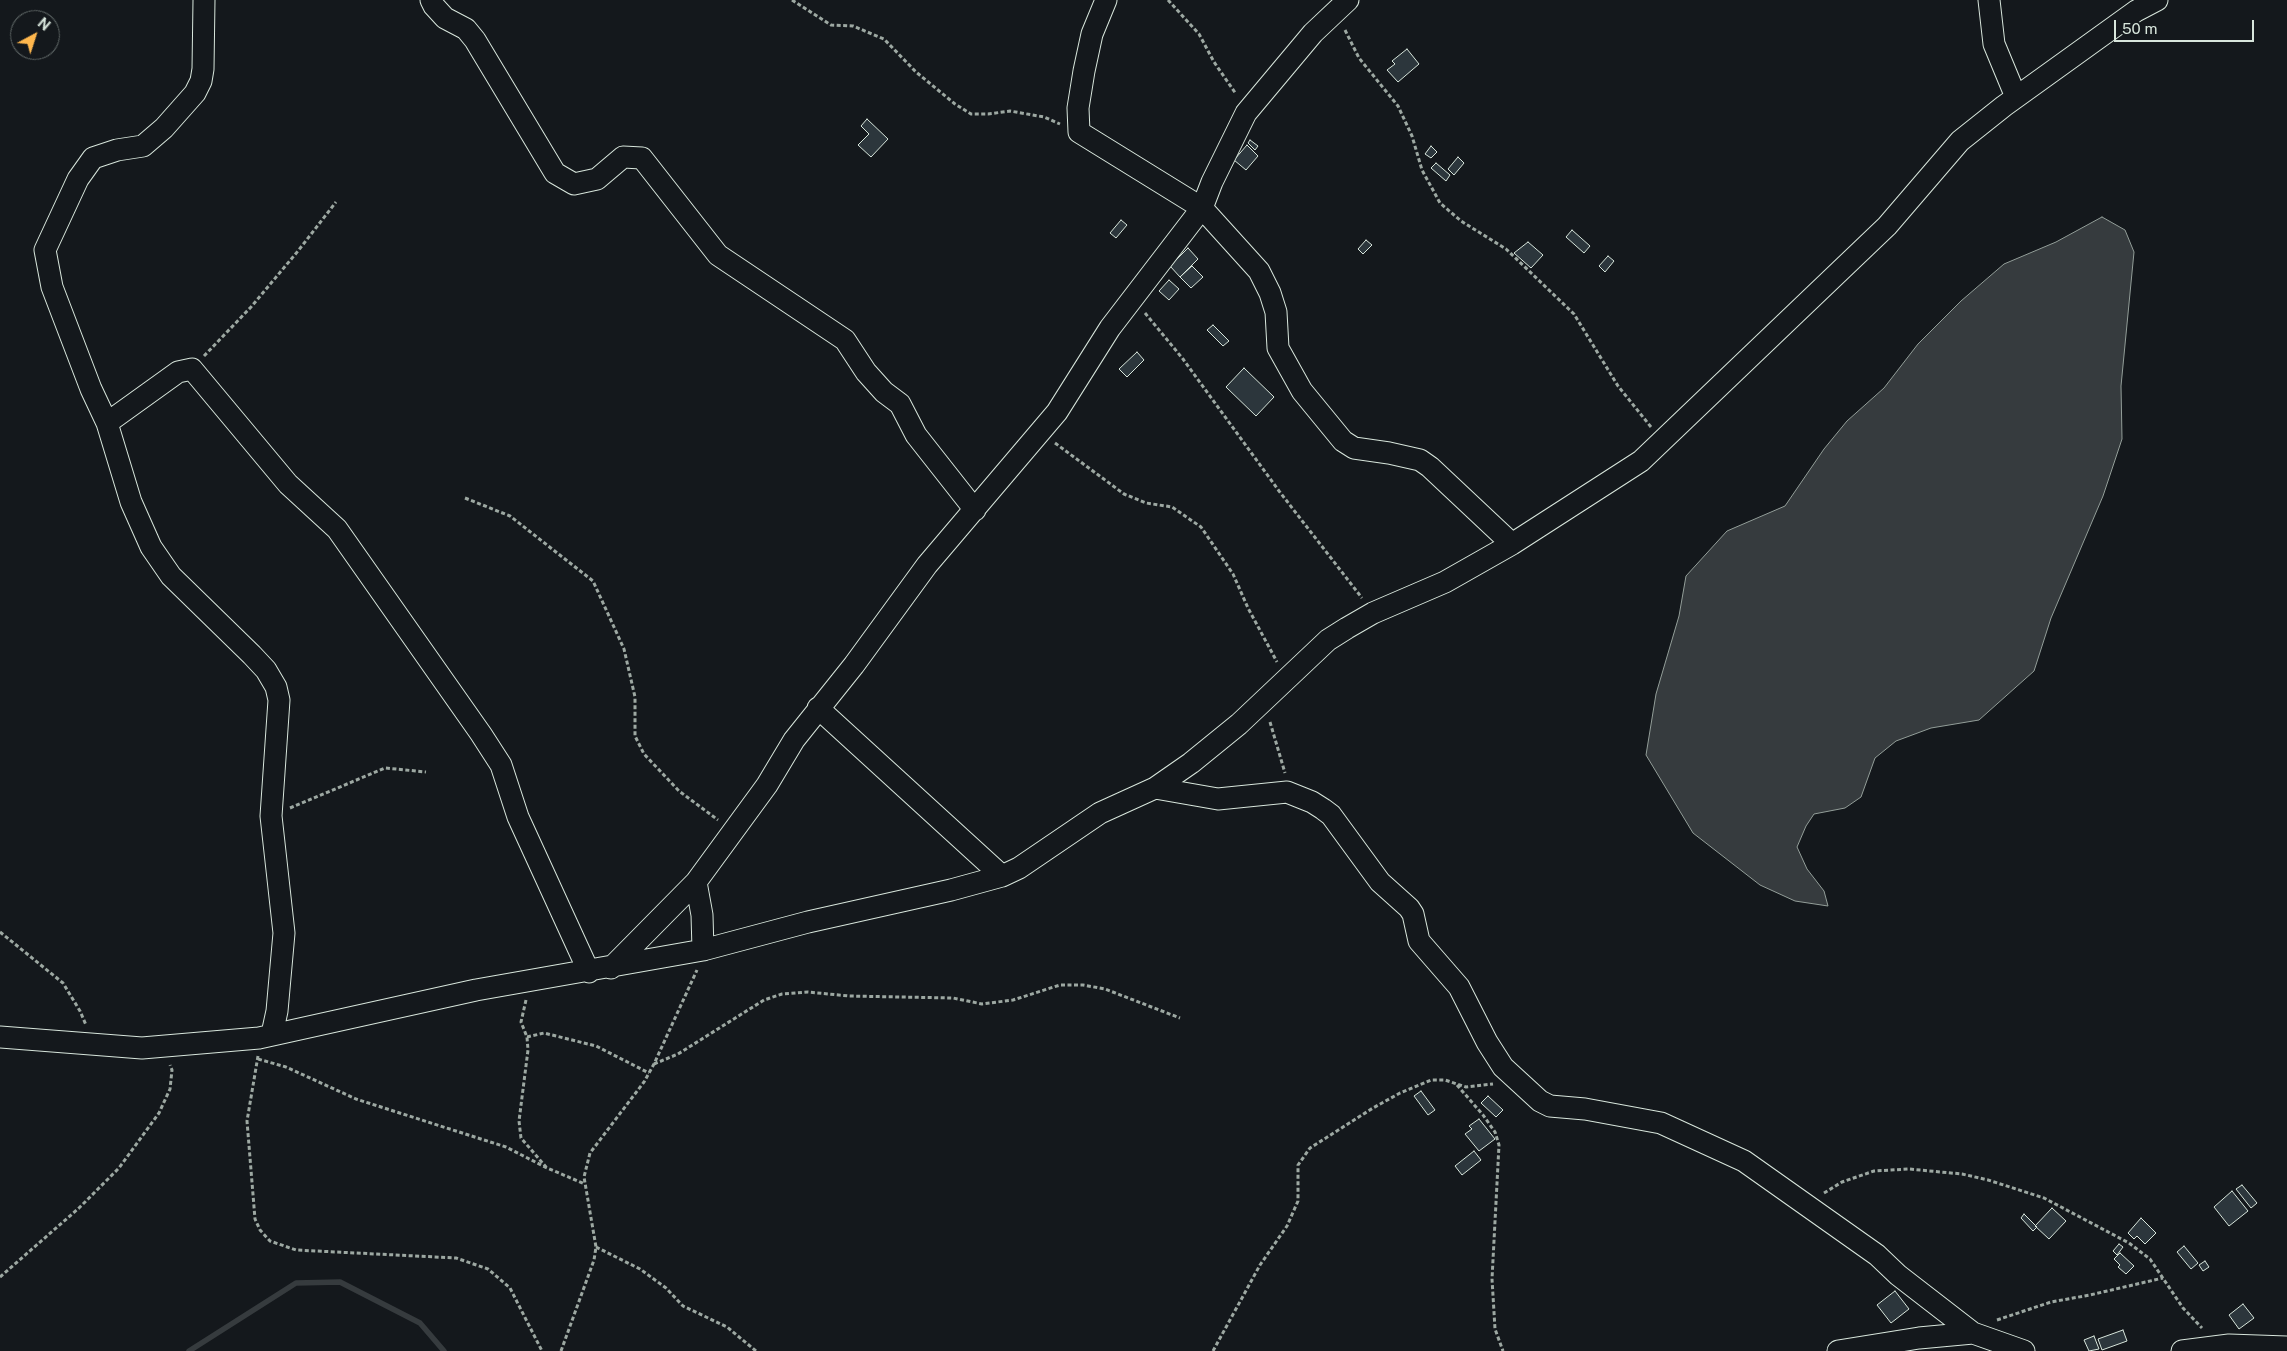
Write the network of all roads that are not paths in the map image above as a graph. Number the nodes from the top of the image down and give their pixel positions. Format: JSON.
{"nodes":[{"id":1,"x":204,"y":0,"type":"edge"},
{"id":2,"x":431,"y":0,"type":"edge"},
{"id":3,"x":1989,"y":0,"type":"edge"},
{"id":4,"x":2157,"y":0,"type":"edge"},
{"id":5,"x":1099,"y":3,"type":"edge"},
{"id":6,"x":1341,"y":6,"type":"edge"},
{"id":7,"x":2016,"y":97,"type":"junction"},
{"id":8,"x":1202,"y":208,"type":"junction"},
{"id":9,"x":107,"y":423,"type":"junction"},
{"id":10,"x":975,"y":510,"type":"junction"},
{"id":11,"x":1512,"y":544,"type":"junction"},
{"id":12,"x":818,"y":708,"type":"junction"},
{"id":13,"x":1156,"y":788,"type":"junction"},
{"id":14,"x":1002,"y":876,"type":"junction"},
{"id":15,"x":696,"y":882,"type":"junction"},
{"id":16,"x":703,"y":950,"type":"junction"},
{"id":17,"x":611,"y":968,"type":"junction"},
{"id":18,"x":589,"y":972,"type":"junction"},
{"id":19,"x":266,"y":1036,"type":"junction"},
{"id":20,"x":0,"y":1037,"type":"edge"},
{"id":21,"x":1973,"y":1333,"type":"junction"},
{"id":22,"x":2287,"y":1347,"type":"edge"},
{"id":23,"x":1838,"y":1351,"type":"edge"},
{"id":24,"x":2024,"y":1351,"type":"edge"},
{"id":25,"x":2182,"y":1351,"type":"edge"}],
"edges":[{"from":1,"to":9,"type":"street"},
{"from":2,"to":10,"type":"street"},
{"from":3,"to":7,"type":"street"},
{"from":4,"to":7,"type":"street"},
{"from":5,"to":8,"type":"street"},
{"from":6,"to":8,"type":"street"},
{"from":7,"to":11,"type":"street"},
{"from":8,"to":10,"type":"street"},
{"from":8,"to":11,"type":"street"},
{"from":9,"to":18,"type":"street"},
{"from":9,"to":19,"type":"street"},
{"from":10,"to":12,"type":"street"},
{"from":11,"to":13,"type":"street"},
{"from":12,"to":14,"type":"street"},
{"from":12,"to":15,"type":"street"},
{"from":13,"to":14,"type":"street"},
{"from":13,"to":21,"type":"street"},
{"from":14,"to":16,"type":"street"},
{"from":15,"to":16,"type":"street"},
{"from":15,"to":17,"type":"street"},
{"from":16,"to":17,"type":"street"},
{"from":17,"to":18,"type":"street"},
{"from":18,"to":19,"type":"street"},
{"from":19,"to":20,"type":"street"},
{"from":21,"to":23,"type":"street"},
{"from":21,"to":24,"type":"street"},
{"from":22,"to":25,"type":"street"}]}
